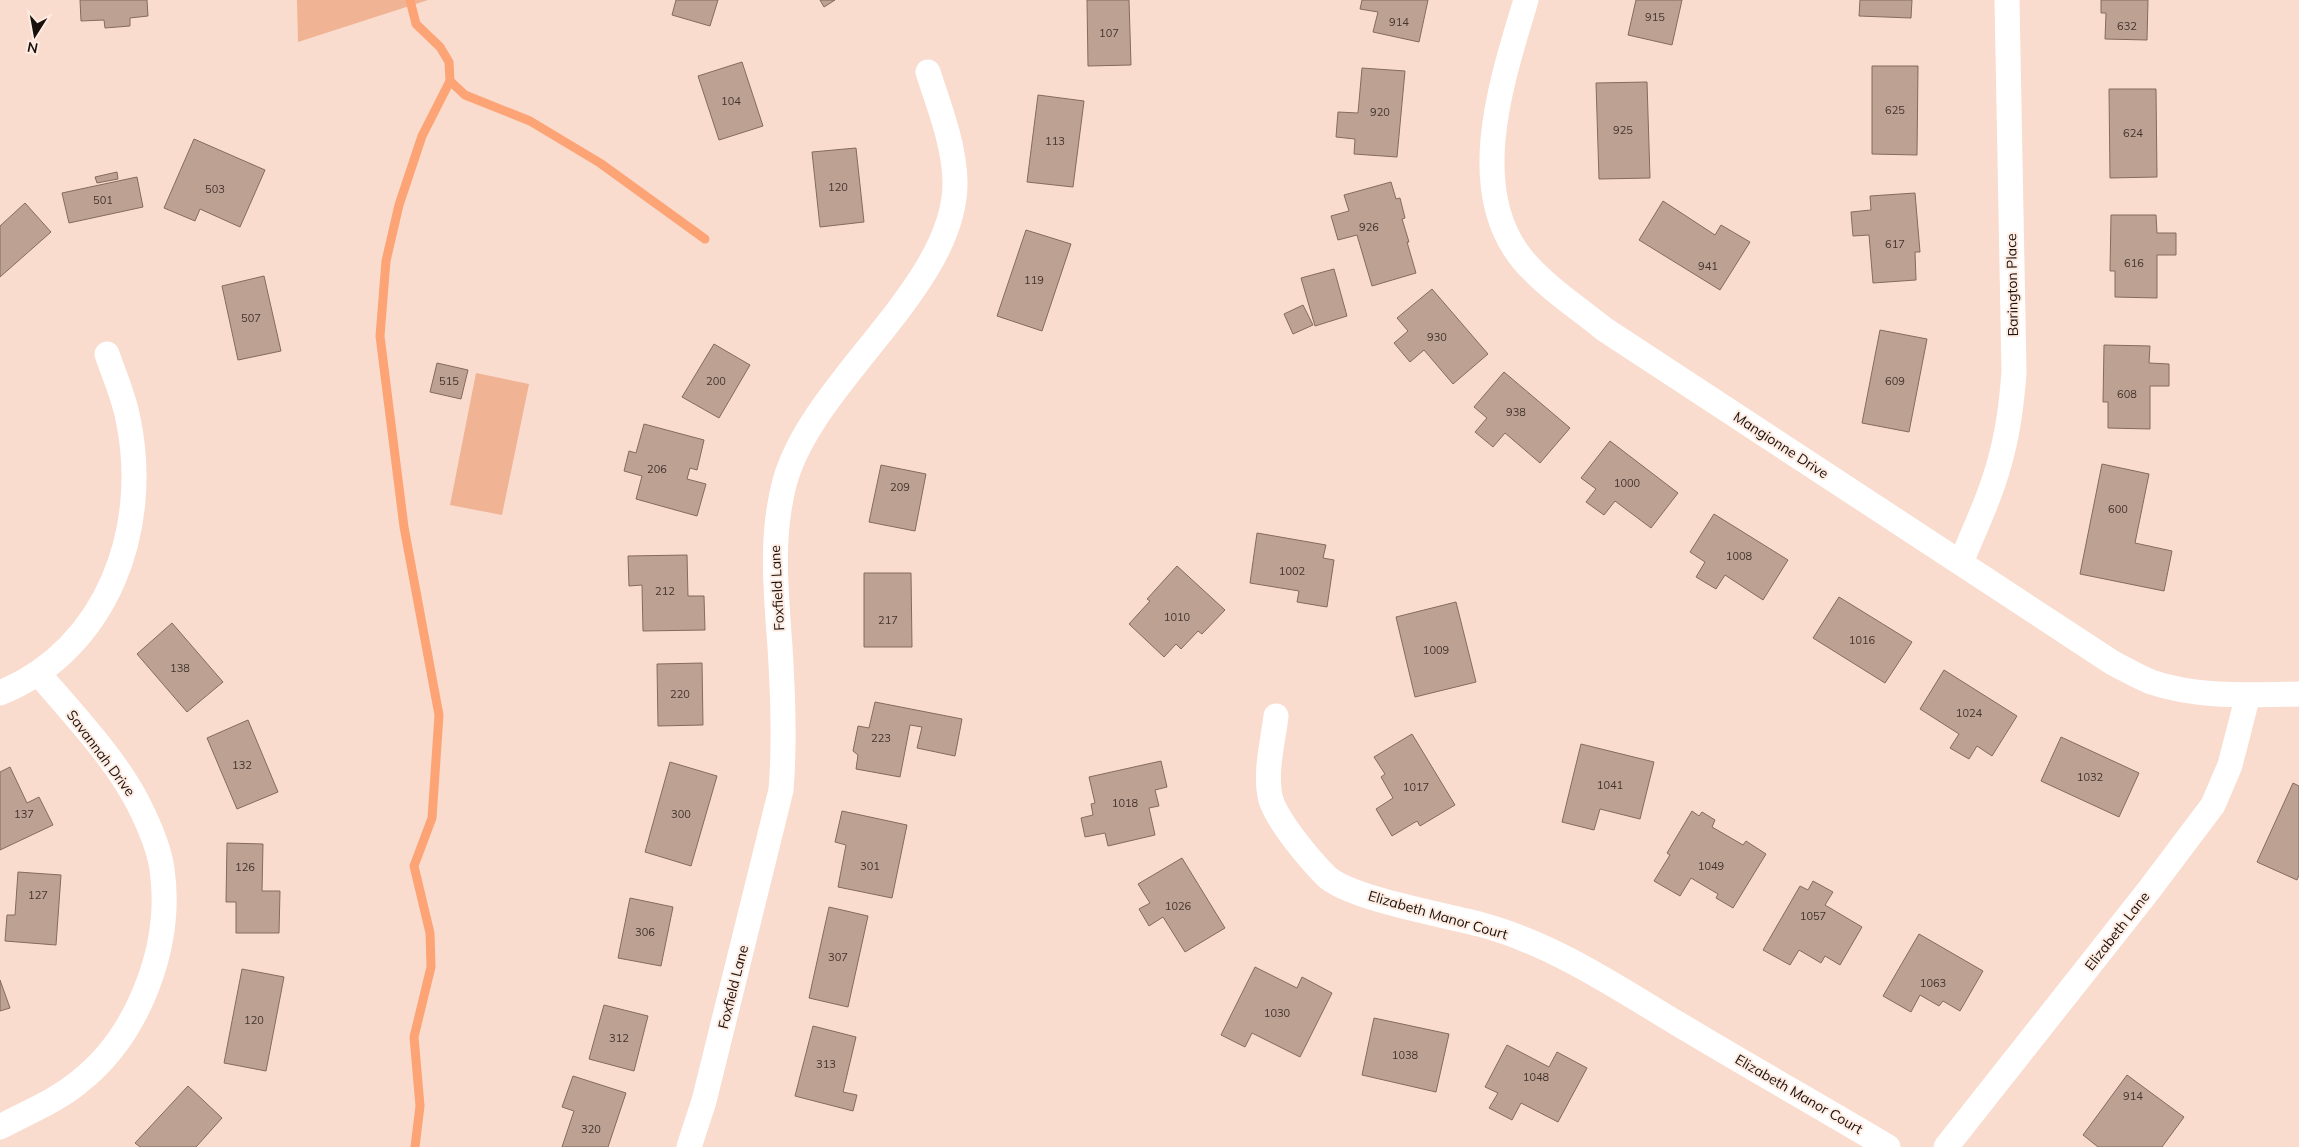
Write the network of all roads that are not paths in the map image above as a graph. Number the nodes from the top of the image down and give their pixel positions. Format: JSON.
{"nodes":[{"id":1,"x":1526,"y":0,"type":"edge"},
{"id":2,"x":2007,"y":0,"type":"edge"},
{"id":3,"x":928,"y":72,"type":"dead end"},
{"id":4,"x":106,"y":354,"type":"dead end"},
{"id":5,"x":1961,"y":562,"type":"junction"},
{"id":6,"x":38,"y":673,"type":"junction"},
{"id":7,"x":0,"y":693,"type":"edge"},
{"id":8,"x":2299,"y":694,"type":"edge"},
{"id":9,"x":2248,"y":695,"type":"junction"},
{"id":10,"x":1276,"y":716,"type":"dead end"},
{"id":11,"x":0,"y":1127,"type":"edge"},
{"id":12,"x":689,"y":1147,"type":"edge"},
{"id":13,"x":1888,"y":1147,"type":"edge"},
{"id":14,"x":1946,"y":1147,"type":"edge"}],
"edges":[{"from":1,"to":5,"type":"street","name":"Mangionne Drive"},
{"from":2,"to":5,"type":"street","name":"Barington Place"},
{"from":3,"to":12,"type":"street","name":"Foxfield Lane"},
{"from":4,"to":6,"type":"street"},
{"from":5,"to":9,"type":"street","name":"Mangionne Drive"},
{"from":6,"to":7,"type":"street"},
{"from":6,"to":11,"type":"street","name":"Savannah Drive"},
{"from":8,"to":9,"type":"street","name":"Mangionne Drive"},
{"from":9,"to":14,"type":"street","name":"Elizabeth Lane"},
{"from":10,"to":13,"type":"street","name":"Elizabeth Manor Court"}]}
